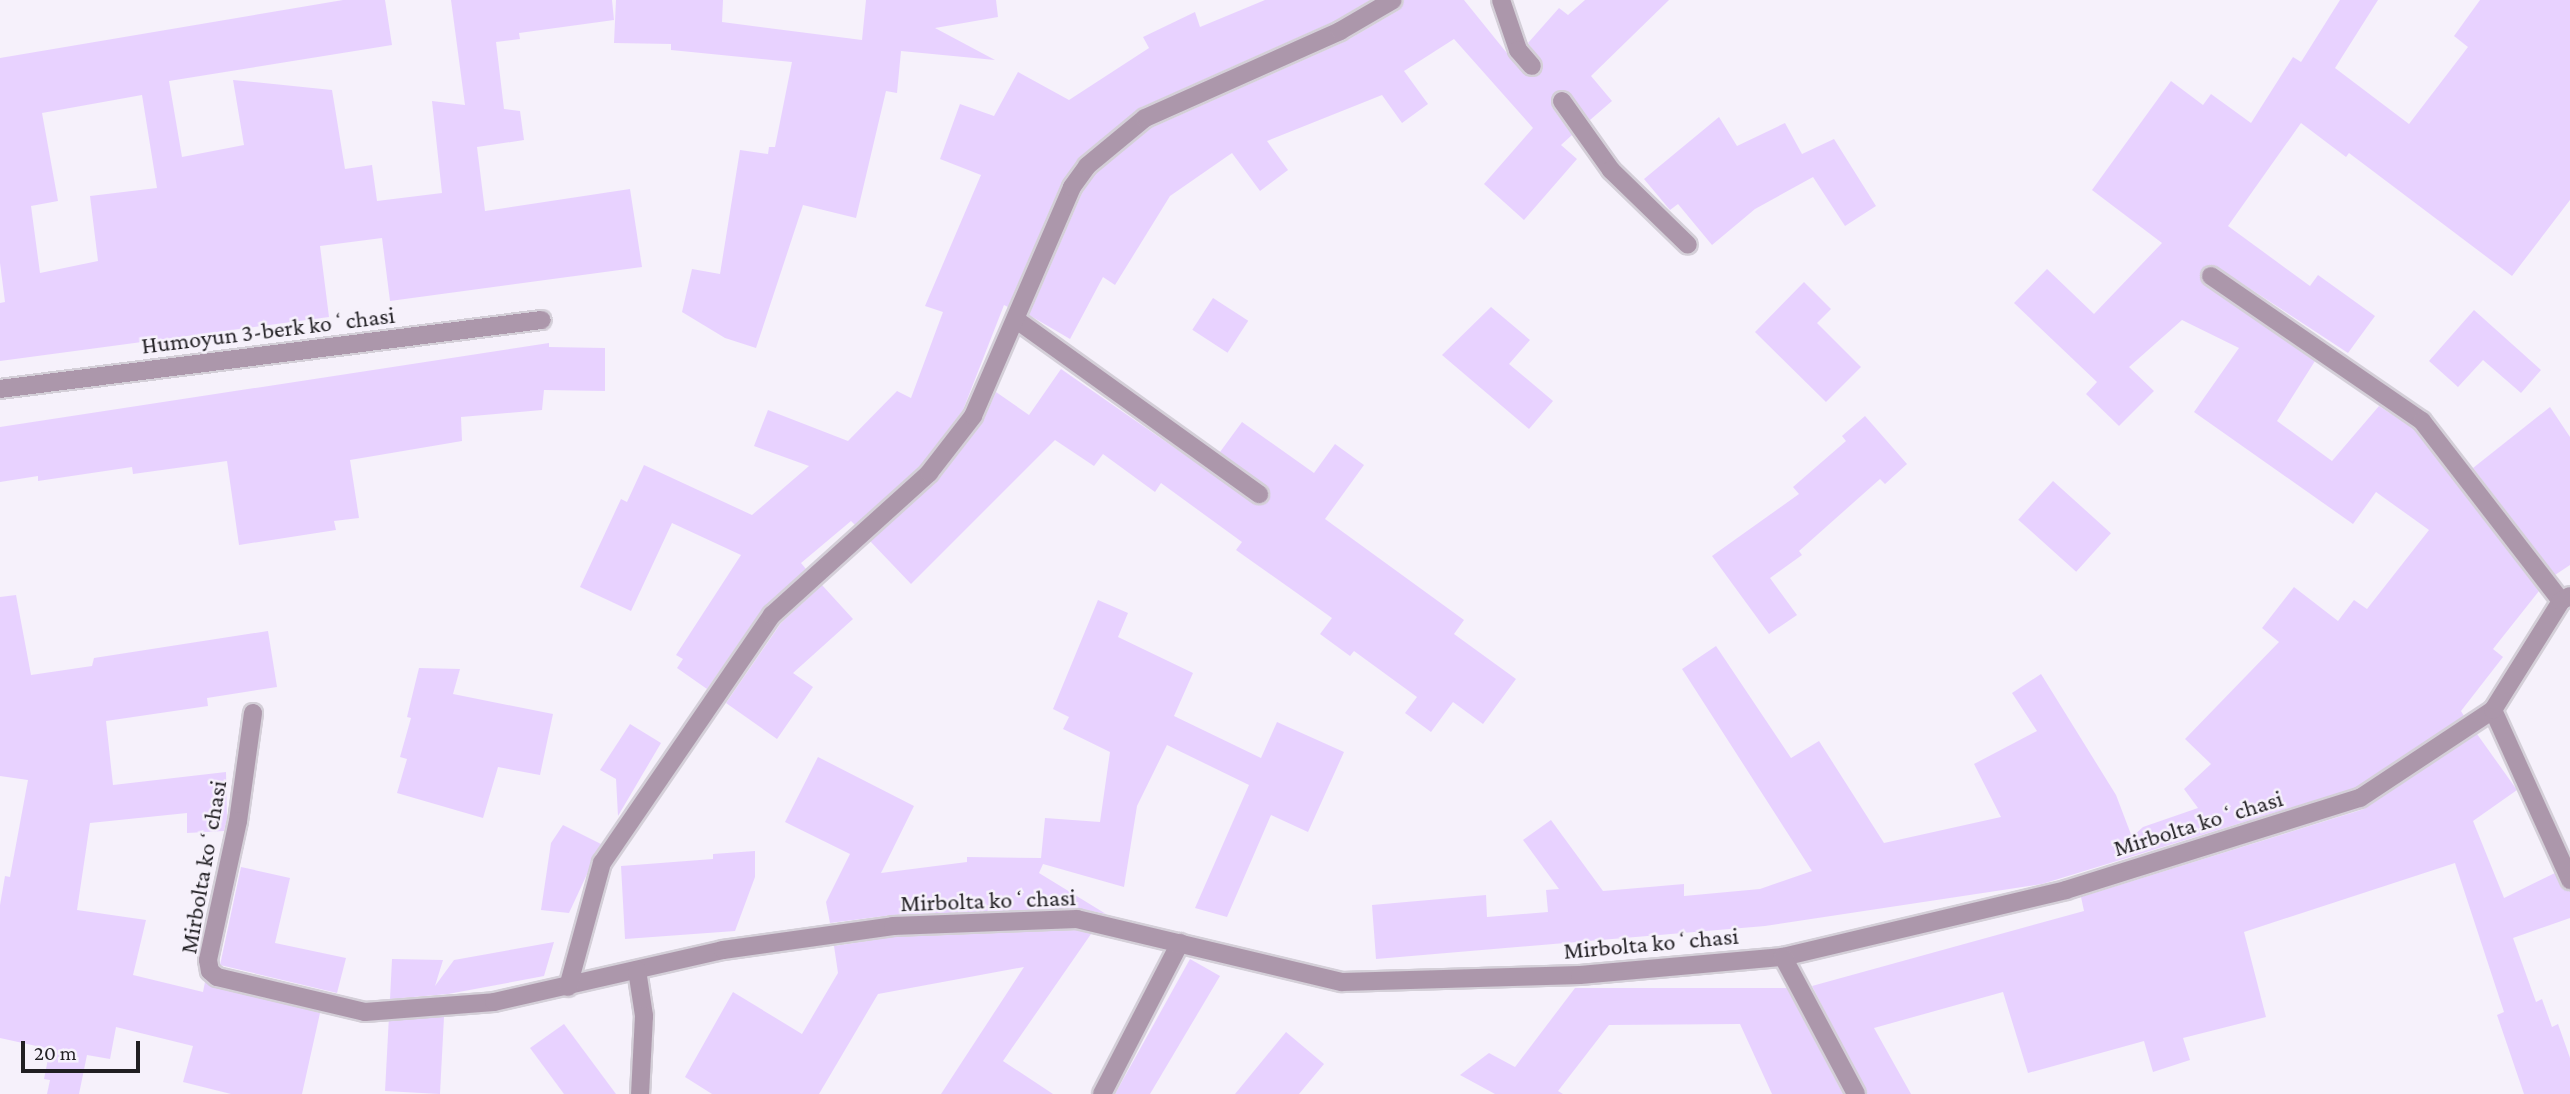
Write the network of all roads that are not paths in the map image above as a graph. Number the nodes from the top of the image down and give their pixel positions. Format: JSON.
{"nodes":[{"id":1,"x":1393,"y":0,"type":"edge"},
{"id":2,"x":1501,"y":0,"type":"edge"},
{"id":3,"x":1532,"y":66,"type":"dead end"},
{"id":4,"x":1562,"y":101,"type":"dead end"},
{"id":5,"x":1688,"y":245,"type":"dead end"},
{"id":6,"x":2211,"y":276,"type":"dead end"},
{"id":7,"x":542,"y":320,"type":"dead end"},
{"id":8,"x":1018,"y":321,"type":"junction"},
{"id":9,"x":0,"y":389,"type":"edge"},
{"id":10,"x":1259,"y":494,"type":"dead end"},
{"id":11,"x":2566,"y":598,"type":"edge"},
{"id":12,"x":2493,"y":710,"type":"junction"},
{"id":13,"x":253,"y":713,"type":"dead end"},
{"id":14,"x":2570,"y":880,"type":"edge"},
{"id":15,"x":1180,"y":943,"type":"junction"},
{"id":16,"x":1783,"y":957,"type":"junction"},
{"id":17,"x":637,"y":970,"type":"junction"},
{"id":18,"x":568,"y":986,"type":"junction"},
{"id":19,"x":640,"y":1094,"type":"edge"},
{"id":20,"x":1102,"y":1094,"type":"edge"},
{"id":21,"x":1856,"y":1094,"type":"edge"}],
"edges":[{"from":1,"to":8,"type":"street"},
{"from":2,"to":3,"type":"street"},
{"from":4,"to":5,"type":"street"},
{"from":6,"to":11,"type":"street"},
{"from":7,"to":9,"type":"street","name":"Humoyun 3-berk koʻchasi"},
{"from":8,"to":10,"type":"street"},
{"from":8,"to":18,"type":"street"},
{"from":11,"to":12,"type":"street","name":"Mirbolta koʻchasi"},
{"from":12,"to":14,"type":"street"},
{"from":12,"to":16,"type":"street","name":"Mirbolta koʻchasi"},
{"from":13,"to":18,"type":"street","name":"Mirbolta koʻchasi"},
{"from":15,"to":16,"type":"street","name":"Mirbolta koʻchasi"},
{"from":15,"to":17,"type":"street","name":"Mirbolta koʻchasi"},
{"from":15,"to":20,"type":"street"},
{"from":16,"to":21,"type":"street"},
{"from":17,"to":18,"type":"street","name":"Mirbolta koʻchasi"},
{"from":17,"to":19,"type":"street"}]}
